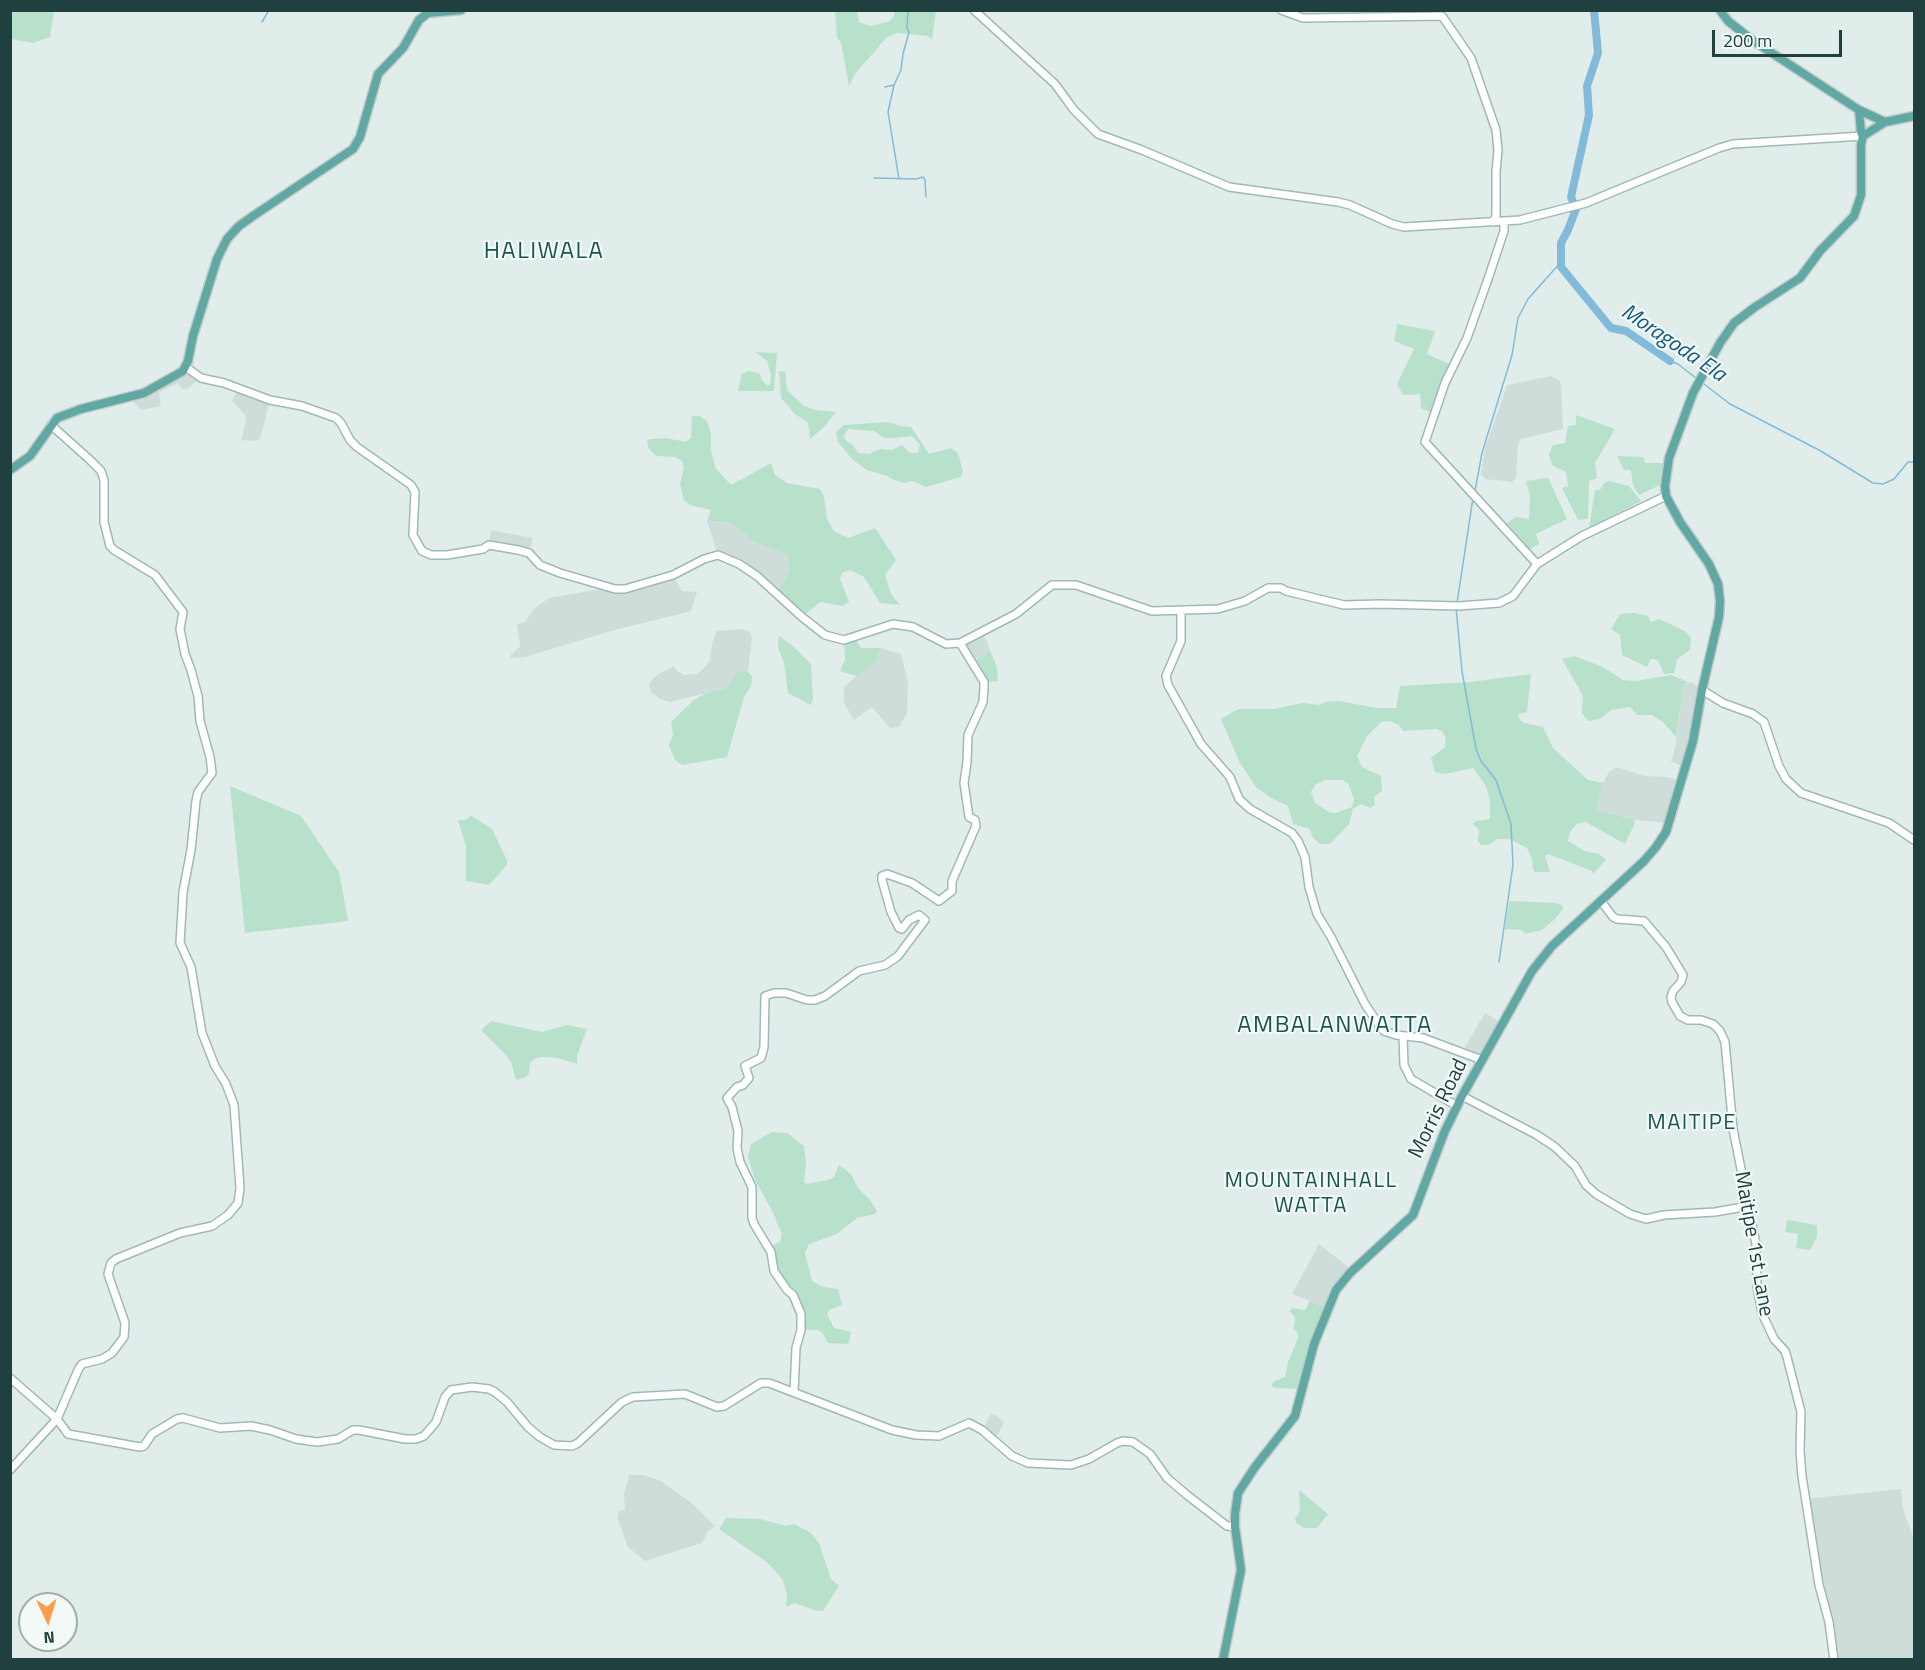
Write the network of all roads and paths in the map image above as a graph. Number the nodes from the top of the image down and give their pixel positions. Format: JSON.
{"nodes":[{"id":1,"x":461,"y":10,"type":"edge"},
{"id":2,"x":974,"y":10,"type":"edge"},
{"id":3,"x":1281,"y":10,"type":"edge"},
{"id":4,"x":1720,"y":10,"type":"edge"},
{"id":5,"x":1859,"y":110,"type":"junction"},
{"id":6,"x":1914,"y":116,"type":"edge"},
{"id":7,"x":1885,"y":122,"type":"junction"},
{"id":8,"x":1863,"y":136,"type":"junction"},
{"id":9,"x":1493,"y":222,"type":"junction"},
{"id":10,"x":1504,"y":222,"type":"junction"},
{"id":11,"x":186,"y":367,"type":"junction"},
{"id":12,"x":51,"y":425,"type":"junction"},
{"id":13,"x":10,"y":470,"type":"edge"},
{"id":14,"x":1666,"y":495,"type":"junction"},
{"id":15,"x":1537,"y":564,"type":"junction"},
{"id":16,"x":1181,"y":611,"type":"junction"},
{"id":17,"x":960,"y":643,"type":"junction"},
{"id":18,"x":1702,"y":690,"type":"junction"},
{"id":19,"x":1914,"y":840,"type":"edge"},
{"id":20,"x":1601,"y":901,"type":"junction"},
{"id":21,"x":1403,"y":1036,"type":"junction"},
{"id":22,"x":1482,"y":1060,"type":"junction"},
{"id":23,"x":1462,"y":1096,"type":"junction"},
{"id":24,"x":1457,"y":1106,"type":"junction"},
{"id":25,"x":1749,"y":1206,"type":"junction"},
{"id":26,"x":10,"y":1378,"type":"edge"},
{"id":27,"x":794,"y":1392,"type":"junction"},
{"id":28,"x":57,"y":1419,"type":"junction"},
{"id":29,"x":10,"y":1470,"type":"edge"},
{"id":30,"x":1235,"y":1527,"type":"junction"},
{"id":31,"x":1223,"y":1659,"type":"edge"},
{"id":32,"x":1834,"y":1659,"type":"edge"}],
"edges":[{"from":1,"to":11,"type":"main road"},
{"from":2,"to":9,"type":"street"},
{"from":3,"to":9,"type":"street"},
{"from":4,"to":5,"type":"main road"},
{"from":5,"to":7,"type":"main road"},
{"from":5,"to":8,"type":"main road"},
{"from":6,"to":7,"type":"main road"},
{"from":7,"to":8,"type":"main road"},
{"from":8,"to":10,"type":"street"},
{"from":8,"to":14,"type":"main road"},
{"from":9,"to":10,"type":"street"},
{"from":10,"to":15,"type":"street"},
{"from":11,"to":12,"type":"main road"},
{"from":11,"to":17,"type":"street"},
{"from":12,"to":13,"type":"main road"},
{"from":12,"to":28,"type":"street"},
{"from":14,"to":15,"type":"street"},
{"from":14,"to":18,"type":"main road","name":"Morris Road"},
{"from":15,"to":16,"type":"street"},
{"from":16,"to":17,"type":"street"},
{"from":16,"to":21,"type":"street"},
{"from":17,"to":27,"type":"street"},
{"from":18,"to":19,"type":"street"},
{"from":18,"to":20,"type":"main road","name":"Morris Road"},
{"from":20,"to":22,"type":"main road","name":"Morris Road"},
{"from":20,"to":25,"type":"street","name":"Maitipe 1st Lane"},
{"from":21,"to":22,"type":"street"},
{"from":21,"to":24,"type":"street"},
{"from":22,"to":23,"type":"main road","name":"Morris Road"},
{"from":23,"to":24,"type":"main road","name":"Morris Road"},
{"from":23,"to":25,"type":"street"},
{"from":24,"to":30,"type":"main road","name":"Morris Road"},
{"from":25,"to":32,"type":"street","name":"Maitipe 1st Lane"},
{"from":26,"to":28,"type":"street"},
{"from":27,"to":28,"type":"street"},
{"from":27,"to":30,"type":"street"},
{"from":28,"to":29,"type":"street"},
{"from":30,"to":31,"type":"main road","name":"Morris Road"}]}
